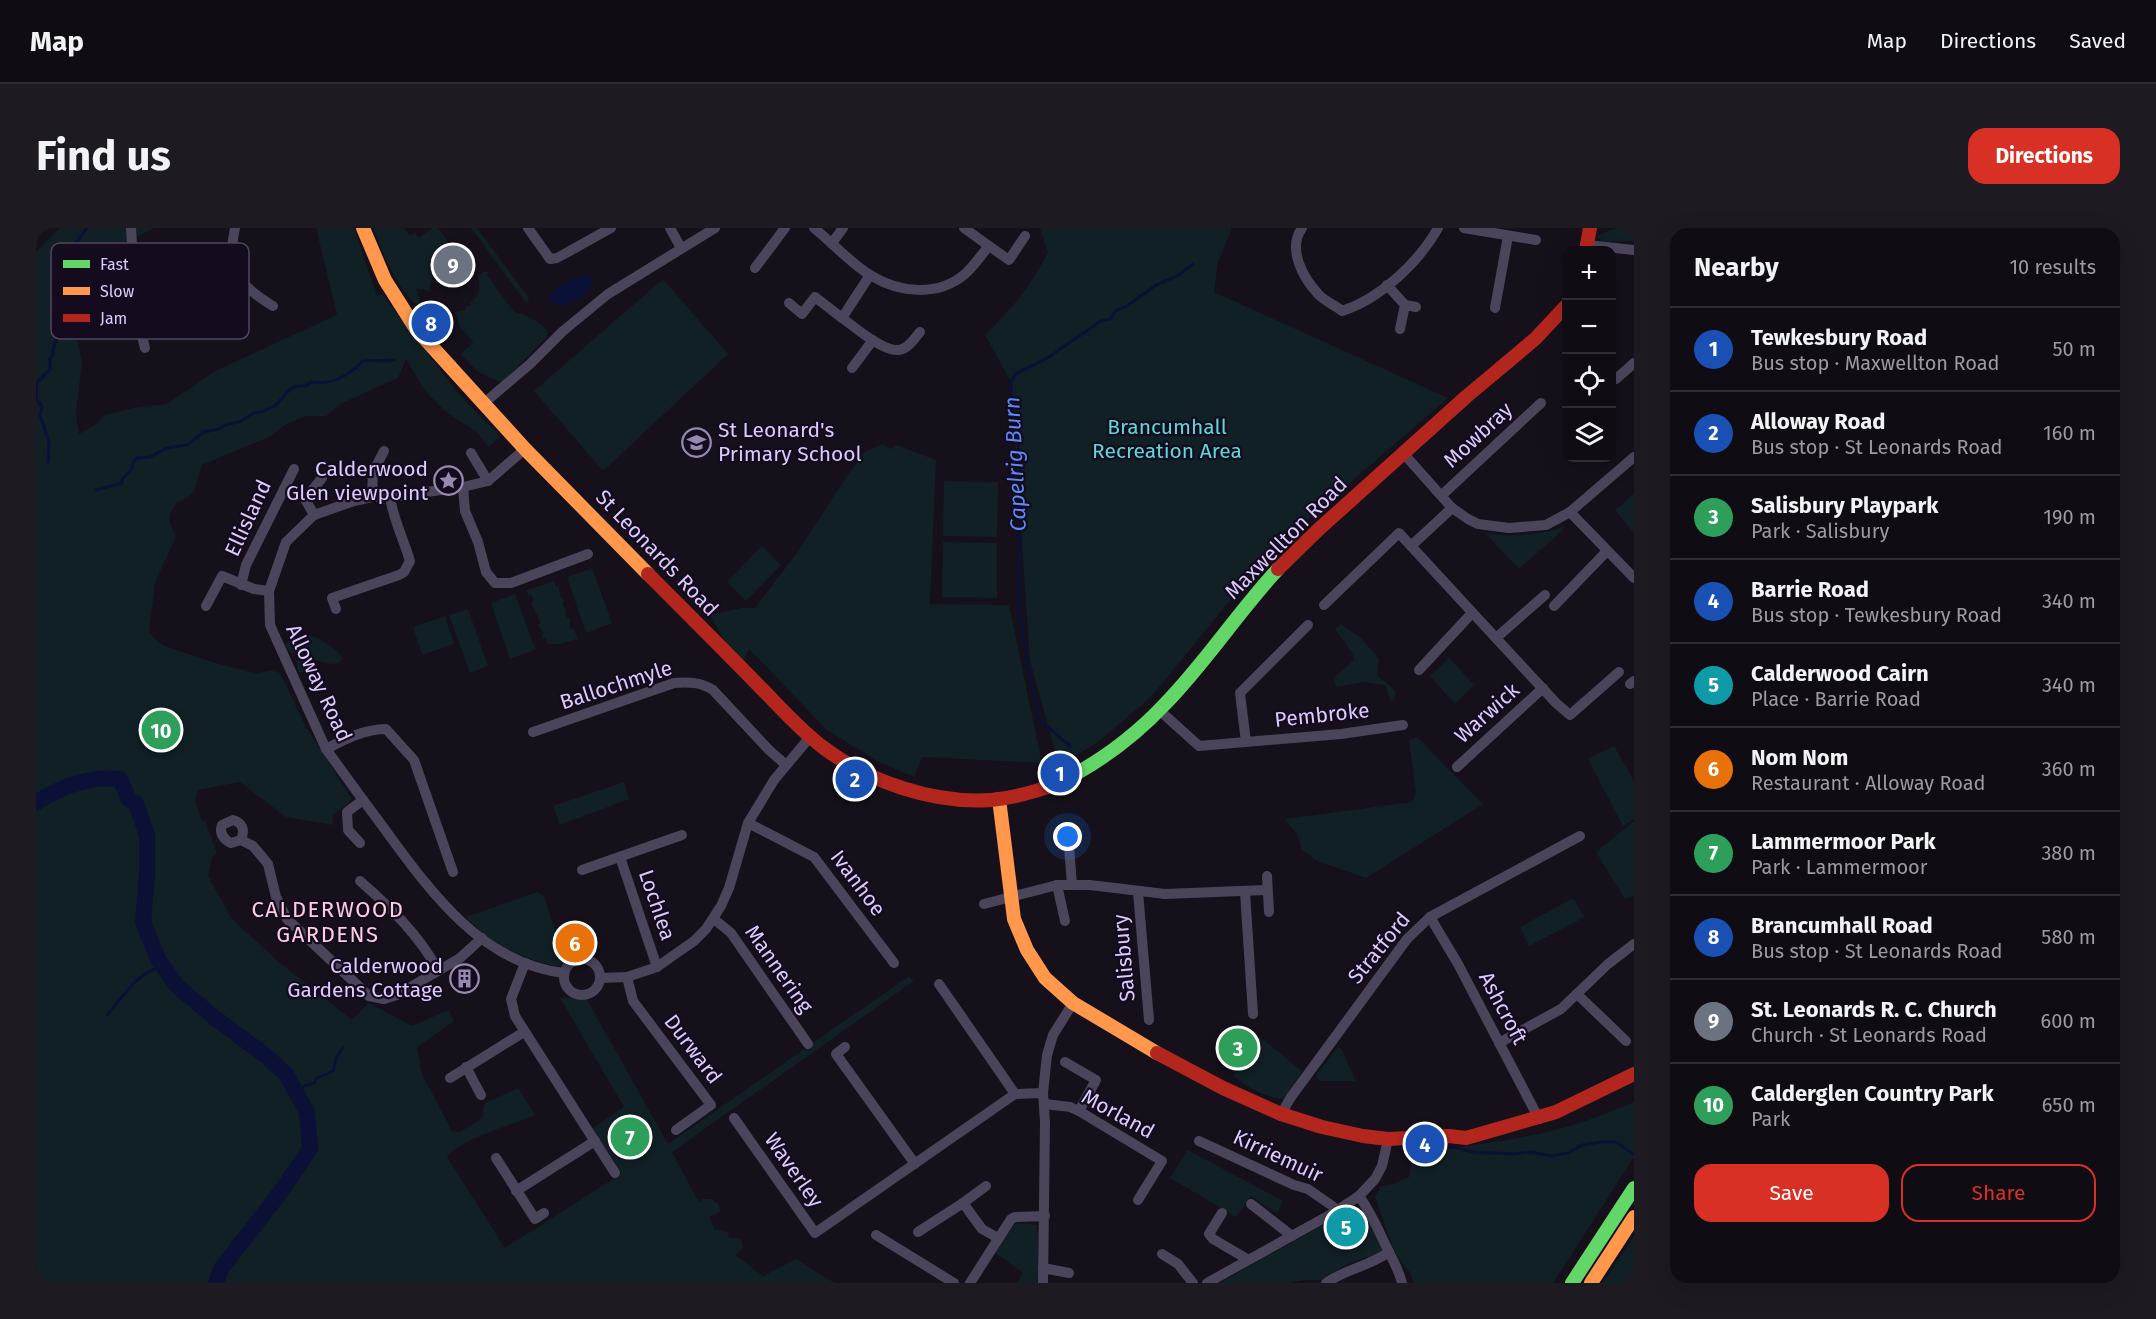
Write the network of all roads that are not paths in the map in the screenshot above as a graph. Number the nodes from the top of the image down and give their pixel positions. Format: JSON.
{"nodes":[{"id":1,"x":131,"y":228,"type":"edge"},
{"id":2,"x":235,"y":228,"type":"edge"},
{"id":3,"x":363,"y":228,"type":"edge"},
{"id":4,"x":528,"y":228,"type":"edge"},
{"id":5,"x":611,"y":228,"type":"edge"},
{"id":6,"x":670,"y":228,"type":"edge"},
{"id":7,"x":715,"y":228,"type":"edge"},
{"id":8,"x":814,"y":228,"type":"edge"},
{"id":9,"x":843,"y":228,"type":"edge"},
{"id":10,"x":964,"y":228,"type":"edge"},
{"id":11,"x":1302,"y":228,"type":"edge"},
{"id":12,"x":1438,"y":228,"type":"edge"},
{"id":13,"x":1464,"y":228,"type":"edge"},
{"id":14,"x":1590,"y":228,"type":"edge"},
{"id":15,"x":779,"y":230,"type":"edge"},
{"id":16,"x":1025,"y":236,"type":"dead end"},
{"id":17,"x":1508,"y":236,"type":"junction"},
{"id":18,"x":1536,"y":240,"type":"dead end"},
{"id":19,"x":132,"y":243,"type":"edge"},
{"id":20,"x":232,"y":243,"type":"edge"},
{"id":21,"x":832,"y":243,"type":"junction"},
{"id":22,"x":988,"y":246,"type":"junction"},
{"id":23,"x":1586,"y":246,"type":"edge"},
{"id":24,"x":681,"y":248,"type":"junction"},
{"id":25,"x":1616,"y":249,"type":"edge"},
{"id":26,"x":1634,"y":250,"type":"edge"},
{"id":27,"x":755,"y":268,"type":"dead end"},
{"id":28,"x":870,"y":275,"type":"junction"},
{"id":29,"x":1387,"y":285,"type":"junction"},
{"id":30,"x":249,"y":290,"type":"edge"},
{"id":31,"x":789,"y":303,"type":"dead end"},
{"id":32,"x":273,"y":306,"type":"dead end"},
{"id":33,"x":1495,"y":308,"type":"dead end"},
{"id":34,"x":1562,"y":311,"type":"edge"},
{"id":35,"x":842,"y":318,"type":"junction"},
{"id":36,"x":1400,"y":329,"type":"dead end"},
{"id":37,"x":920,"y":332,"type":"dead end"},
{"id":38,"x":143,"y":339,"type":"edge"},
{"id":39,"x":873,"y":340,"type":"junction"},
{"id":40,"x":145,"y":348,"type":"dead end"},
{"id":41,"x":1634,"y":363,"type":"edge"},
{"id":42,"x":852,"y":368,"type":"dead end"},
{"id":43,"x":1616,"y":379,"type":"dead end"},
{"id":44,"x":1541,"y":403,"type":"dead end"},
{"id":45,"x":483,"y":404,"type":"junction"},
{"id":46,"x":525,"y":449,"type":"junction"},
{"id":47,"x":384,"y":451,"type":"dead end"},
{"id":48,"x":471,"y":453,"type":"dead end"},
{"id":49,"x":1404,"y":454,"type":"junction"},
{"id":50,"x":1634,"y":457,"type":"edge"},
{"id":51,"x":294,"y":469,"type":"dead end"},
{"id":52,"x":322,"y":478,"type":"dead end"},
{"id":53,"x":488,"y":481,"type":"junction"},
{"id":54,"x":463,"y":487,"type":"junction"},
{"id":55,"x":1442,"y":495,"type":"junction"},
{"id":56,"x":372,"y":497,"type":"junction"},
{"id":57,"x":390,"y":497,"type":"junction"},
{"id":58,"x":1452,"y":508,"type":"junction"},
{"id":59,"x":1570,"y":512,"type":"junction"},
{"id":60,"x":314,"y":515,"type":"junction"},
{"id":61,"x":1411,"y":546,"type":"junction"},
{"id":62,"x":1607,"y":551,"type":"junction"},
{"id":63,"x":588,"y":554,"type":"dead end"},
{"id":64,"x":1634,"y":578,"type":"edge"},
{"id":65,"x":241,"y":585,"type":"junction"},
{"id":66,"x":269,"y":591,"type":"junction"},
{"id":67,"x":1545,"y":595,"type":"dead end"},
{"id":68,"x":1324,"y":605,"type":"dead end"},
{"id":69,"x":206,"y":606,"type":"dead end"},
{"id":70,"x":1554,"y":606,"type":"dead end"},
{"id":71,"x":336,"y":609,"type":"dead end"},
{"id":72,"x":1472,"y":613,"type":"junction"},
{"id":73,"x":1308,"y":625,"type":"dead end"},
{"id":74,"x":1496,"y":638,"type":"junction"},
{"id":75,"x":1419,"y":670,"type":"dead end"},
{"id":76,"x":1619,"y":672,"type":"dead end"},
{"id":77,"x":1543,"y":688,"type":"junction"},
{"id":78,"x":1158,"y":708,"type":"junction"},
{"id":79,"x":1403,"y":725,"type":"dead end"},
{"id":80,"x":533,"y":732,"type":"dead end"},
{"id":81,"x":810,"y":737,"type":"junction"},
{"id":82,"x":1246,"y":742,"type":"junction"},
{"id":83,"x":326,"y":749,"type":"junction"},
{"id":84,"x":786,"y":765,"type":"junction"},
{"id":85,"x":1457,"y":767,"type":"dead end"},
{"id":86,"x":999,"y":799,"type":"junction"},
{"id":87,"x":363,"y":800,"type":"junction"},
{"id":88,"x":748,"y":824,"type":"junction"},
{"id":89,"x":1068,"y":833,"type":"dead end"},
{"id":90,"x":682,"y":835,"type":"dead end"},
{"id":91,"x":1580,"y":836,"type":"dead end"},
{"id":92,"x":241,"y":840,"type":"dead end"},
{"id":93,"x":360,"y":843,"type":"dead end"},
{"id":94,"x":620,"y":857,"type":"junction"},
{"id":95,"x":582,"y":870,"type":"dead end"},
{"id":96,"x":453,"y":872,"type":"dead end"},
{"id":97,"x":1267,"y":876,"type":"dead end"},
{"id":98,"x":360,"y":881,"type":"dead end"},
{"id":99,"x":1057,"y":885,"type":"junction"},
{"id":100,"x":1072,"y":885,"type":"junction"},
{"id":101,"x":1266,"y":890,"type":"junction"},
{"id":102,"x":1138,"y":892,"type":"junction"},
{"id":103,"x":1245,"y":892,"type":"junction"},
{"id":104,"x":1011,"y":896,"type":"junction"},
{"id":105,"x":984,"y":904,"type":"dead end"},
{"id":106,"x":1269,"y":912,"type":"dead end"},
{"id":107,"x":1430,"y":917,"type":"junction"},
{"id":108,"x":714,"y":919,"type":"junction"},
{"id":109,"x":1065,"y":921,"type":"dead end"},
{"id":110,"x":482,"y":938,"type":"junction"},
{"id":111,"x":1634,"y":944,"type":"edge"},
{"id":112,"x":525,"y":963,"type":"junction"},
{"id":113,"x":894,"y":963,"type":"dead end"},
{"id":114,"x":657,"y":967,"type":"junction"},
{"id":115,"x":438,"y":970,"type":"junction"},
{"id":116,"x":564,"y":973,"type":"junction"},
{"id":117,"x":627,"y":977,"type":"junction"},
{"id":118,"x":600,"y":978,"type":"junction"},
{"id":119,"x":939,"y":984,"type":"dead end"},
{"id":120,"x":1577,"y":994,"type":"junction"},
{"id":121,"x":1073,"y":1003,"type":"junction"},
{"id":122,"x":1253,"y":1014,"type":"dead end"},
{"id":123,"x":1149,"y":1020,"type":"dead end"},
{"id":124,"x":524,"y":1032,"type":"junction"},
{"id":125,"x":1626,"y":1041,"type":"dead end"},
{"id":126,"x":1499,"y":1043,"type":"junction"},
{"id":127,"x":808,"y":1044,"type":"dead end"},
{"id":128,"x":845,"y":1047,"type":"dead end"},
{"id":129,"x":1065,"y":1062,"type":"dead end"},
{"id":130,"x":466,"y":1067,"type":"junction"},
{"id":131,"x":1634,"y":1074,"type":"edge"},
{"id":132,"x":450,"y":1078,"type":"dead end"},
{"id":133,"x":1015,"y":1094,"type":"junction"},
{"id":134,"x":481,"y":1095,"type":"dead end"},
{"id":135,"x":1044,"y":1099,"type":"junction"},
{"id":136,"x":1079,"y":1111,"type":"junction"},
{"id":137,"x":1281,"y":1114,"type":"junction"},
{"id":138,"x":734,"y":1118,"type":"dead end"},
{"id":139,"x":1539,"y":1119,"type":"junction"},
{"id":140,"x":676,"y":1130,"type":"dead end"},
{"id":141,"x":1388,"y":1139,"type":"junction"},
{"id":142,"x":595,"y":1141,"type":"junction"},
{"id":143,"x":1199,"y":1141,"type":"dead end"},
{"id":144,"x":496,"y":1158,"type":"dead end"},
{"id":145,"x":915,"y":1164,"type":"junction"},
{"id":146,"x":615,"y":1173,"type":"dead end"},
{"id":147,"x":986,"y":1186,"type":"dead end"},
{"id":148,"x":1634,"y":1188,"type":"edge"},
{"id":149,"x":516,"y":1191,"type":"junction"},
{"id":150,"x":1359,"y":1196,"type":"junction"},
{"id":151,"x":1138,"y":1200,"type":"dead end"},
{"id":152,"x":963,"y":1203,"type":"junction"},
{"id":153,"x":1251,"y":1204,"type":"dead end"},
{"id":154,"x":1338,"y":1210,"type":"junction"},
{"id":155,"x":544,"y":1213,"type":"dead end"},
{"id":156,"x":1222,"y":1213,"type":"dead end"},
{"id":157,"x":1045,"y":1216,"type":"junction"},
{"id":158,"x":1634,"y":1217,"type":"edge"},
{"id":159,"x":918,"y":1232,"type":"dead end"},
{"id":160,"x":876,"y":1235,"type":"dead end"},
{"id":161,"x":1292,"y":1236,"type":"junction"},
{"id":162,"x":998,"y":1238,"type":"junction"},
{"id":163,"x":1389,"y":1252,"type":"junction"},
{"id":164,"x":1162,"y":1254,"type":"dead end"},
{"id":165,"x":1247,"y":1260,"type":"junction"},
{"id":166,"x":1043,"y":1268,"type":"junction"},
{"id":167,"x":1070,"y":1273,"type":"dead end"},
{"id":168,"x":954,"y":1283,"type":"edge"},
{"id":169,"x":970,"y":1283,"type":"edge"},
{"id":170,"x":1043,"y":1283,"type":"edge"},
{"id":171,"x":1193,"y":1283,"type":"edge"},
{"id":172,"x":1207,"y":1283,"type":"edge"},
{"id":173,"x":1326,"y":1283,"type":"edge"},
{"id":174,"x":1402,"y":1283,"type":"edge"},
{"id":175,"x":1572,"y":1283,"type":"edge"},
{"id":176,"x":1591,"y":1283,"type":"edge"}],
"edges":[{"from":1,"to":19,"type":"street"},
{"from":2,"to":20,"type":"street"},
{"from":3,"to":45,"type":"main road","name":"St Leonards Road"},
{"from":4,"to":5,"type":"street"},
{"from":6,"to":24,"type":"street"},
{"from":7,"to":24,"type":"street"},
{"from":8,"to":21,"type":"street"},
{"from":9,"to":21,"type":"street"},
{"from":10,"to":22,"type":"street"},
{"from":11,"to":29,"type":"street"},
{"from":12,"to":29,"type":"street"},
{"from":13,"to":17,"type":"street"},
{"from":14,"to":23,"type":"main road"},
{"from":15,"to":27,"type":"street"},
{"from":16,"to":22,"type":"street"},
{"from":17,"to":18,"type":"street"},
{"from":17,"to":33,"type":"street"},
{"from":21,"to":28,"type":"street"},
{"from":22,"to":28,"type":"street"},
{"from":24,"to":45,"type":"street"},
{"from":25,"to":26,"type":"street"},
{"from":28,"to":35,"type":"street"},
{"from":29,"to":36,"type":"street"},
{"from":30,"to":32,"type":"street"},
{"from":31,"to":35,"type":"street"},
{"from":34,"to":49,"type":"main road","name":"Maxwellton Road"},
{"from":35,"to":39,"type":"street"},
{"from":37,"to":39,"type":"street"},
{"from":38,"to":40,"type":"street"},
{"from":39,"to":42,"type":"street"},
{"from":41,"to":43,"type":"street"},
{"from":44,"to":55,"type":"street","name":"Mowbray"},
{"from":45,"to":46,"type":"main road","name":"St Leonards Road"},
{"from":46,"to":53,"type":"street","name":"Alloway Road"},
{"from":46,"to":81,"type":"main road","name":"St Leonards Road"},
{"from":47,"to":56,"type":"street"},
{"from":48,"to":53,"type":"street"},
{"from":49,"to":55,"type":"street"},
{"from":49,"to":78,"type":"main road","name":"Maxwellton Road"},
{"from":50,"to":59,"type":"street"},
{"from":51,"to":65,"type":"street","name":"Ellisland"},
{"from":52,"to":60,"type":"street"},
{"from":53,"to":54,"type":"street","name":"Alloway Road"},
{"from":54,"to":57,"type":"street","name":"Alloway Road"},
{"from":54,"to":63,"type":"street"},
{"from":55,"to":58,"type":"street"},
{"from":56,"to":57,"type":"street","name":"Alloway Road"},
{"from":56,"to":60,"type":"street","name":"Alloway Road"},
{"from":57,"to":71,"type":"street"},
{"from":58,"to":59,"type":"street"},
{"from":58,"to":61,"type":"street"},
{"from":59,"to":62,"type":"street"},
{"from":60,"to":66,"type":"street","name":"Alloway Road"},
{"from":61,"to":68,"type":"street"},
{"from":61,"to":72,"type":"street","name":"Warwick"},
{"from":62,"to":64,"type":"street"},
{"from":62,"to":70,"type":"street"},
{"from":65,"to":66,"type":"street","name":"Ellisland"},
{"from":65,"to":69,"type":"street","name":"Ellisland"},
{"from":66,"to":83,"type":"street","name":"Alloway Road"},
{"from":67,"to":74,"type":"street"},
{"from":72,"to":74,"type":"street","name":"Warwick"},
{"from":72,"to":75,"type":"street"},
{"from":73,"to":82,"type":"street","name":"Pembroke"},
{"from":74,"to":77,"type":"street","name":"Warwick"},
{"from":76,"to":77,"type":"street","name":"Warwick"},
{"from":77,"to":85,"type":"street","name":"Warwick"},
{"from":78,"to":82,"type":"street","name":"Pembroke"},
{"from":78,"to":86,"type":"main road","name":"Maxwellton Road"},
{"from":79,"to":82,"type":"street","name":"Pembroke"},
{"from":80,"to":84,"type":"street","name":"Ballochmyle"},
{"from":81,"to":84,"type":"street"},
{"from":81,"to":86,"type":"main road","name":"St Leonards Road"},
{"from":83,"to":87,"type":"street","name":"Alloway Road"},
{"from":83,"to":96,"type":"street"},
{"from":84,"to":88,"type":"street"},
{"from":86,"to":104,"type":"main road"},
{"from":87,"to":93,"type":"street"},
{"from":87,"to":110,"type":"street","name":"Alloway Road"},
{"from":88,"to":108,"type":"street"},
{"from":88,"to":113,"type":"street","name":"Ivanhoe"},
{"from":89,"to":100,"type":"street"},
{"from":90,"to":94,"type":"street","name":"Lochlea"},
{"from":91,"to":107,"type":"street","name":"Stratford"},
{"from":92,"to":115,"type":"street"},
{"from":94,"to":95,"type":"street","name":"Lochlea"},
{"from":94,"to":114,"type":"street","name":"Lochlea"},
{"from":97,"to":101,"type":"street"},
{"from":98,"to":115,"type":"street"},
{"from":99,"to":100,"type":"street","name":"Salisbury"},
{"from":99,"to":104,"type":"street","name":"Salisbury"},
{"from":99,"to":109,"type":"street"},
{"from":100,"to":102,"type":"street","name":"Salisbury"},
{"from":101,"to":103,"type":"street","name":"Salisbury"},
{"from":101,"to":106,"type":"street"},
{"from":102,"to":103,"type":"street","name":"Salisbury"},
{"from":102,"to":123,"type":"street","name":"Salisbury"},
{"from":103,"to":122,"type":"street"},
{"from":104,"to":105,"type":"street","name":"Salisbury"},
{"from":104,"to":121,"type":"main road"},
{"from":107,"to":126,"type":"street","name":"Ashcroft"},
{"from":107,"to":137,"type":"street","name":"Stratford"},
{"from":108,"to":114,"type":"street"},
{"from":108,"to":127,"type":"street","name":"Mannering"},
{"from":110,"to":112,"type":"street","name":"Alloway Road"},
{"from":110,"to":115,"type":"street"},
{"from":111,"to":120,"type":"street"},
{"from":112,"to":116,"type":"street","name":"Alloway Road"},
{"from":112,"to":124,"type":"street"},
{"from":114,"to":117,"type":"street"},
{"from":116,"to":118,"type":"street"},
{"from":116,"to":118,"type":"street"},
{"from":117,"to":118,"type":"street"},
{"from":117,"to":140,"type":"street","name":"Durward"},
{"from":119,"to":133,"type":"street"},
{"from":120,"to":125,"type":"street"},
{"from":120,"to":126,"type":"street"},
{"from":121,"to":135,"type":"street"},
{"from":121,"to":137,"type":"main road"},
{"from":124,"to":130,"type":"street"},
{"from":124,"to":142,"type":"street"},
{"from":126,"to":139,"type":"street","name":"Ashcroft"},
{"from":128,"to":145,"type":"street"},
{"from":129,"to":136,"type":"street"},
{"from":130,"to":132,"type":"street"},
{"from":130,"to":134,"type":"street"},
{"from":131,"to":139,"type":"main road"},
{"from":133,"to":135,"type":"street"},
{"from":133,"to":145,"type":"street","name":"Waverley"},
{"from":135,"to":136,"type":"street","name":"Morland"},
{"from":135,"to":157,"type":"street"},
{"from":136,"to":151,"type":"street","name":"Morland"},
{"from":137,"to":141,"type":"main road"},
{"from":138,"to":145,"type":"street","name":"Waverley"},
{"from":139,"to":141,"type":"main road"},
{"from":141,"to":150,"type":"street"},
{"from":142,"to":146,"type":"street"},
{"from":142,"to":149,"type":"street"},
{"from":143,"to":154,"type":"street","name":"Kirriemuir"},
{"from":144,"to":149,"type":"street"},
{"from":147,"to":152,"type":"street"},
{"from":148,"to":175,"type":"main road"},
{"from":149,"to":155,"type":"street"},
{"from":150,"to":154,"type":"street"},
{"from":150,"to":163,"type":"street"},
{"from":152,"to":159,"type":"street"},
{"from":152,"to":162,"type":"street"},
{"from":153,"to":161,"type":"street"},
{"from":154,"to":161,"type":"street"},
{"from":156,"to":165,"type":"street"},
{"from":157,"to":162,"type":"street"},
{"from":157,"to":166,"type":"street"},
{"from":158,"to":176,"type":"main road"},
{"from":160,"to":168,"type":"street"},
{"from":161,"to":165,"type":"street"},
{"from":162,"to":169,"type":"street"},
{"from":163,"to":173,"type":"street"},
{"from":163,"to":174,"type":"street"},
{"from":164,"to":171,"type":"street"},
{"from":165,"to":172,"type":"street"},
{"from":166,"to":167,"type":"street"},
{"from":166,"to":170,"type":"street"}]}
